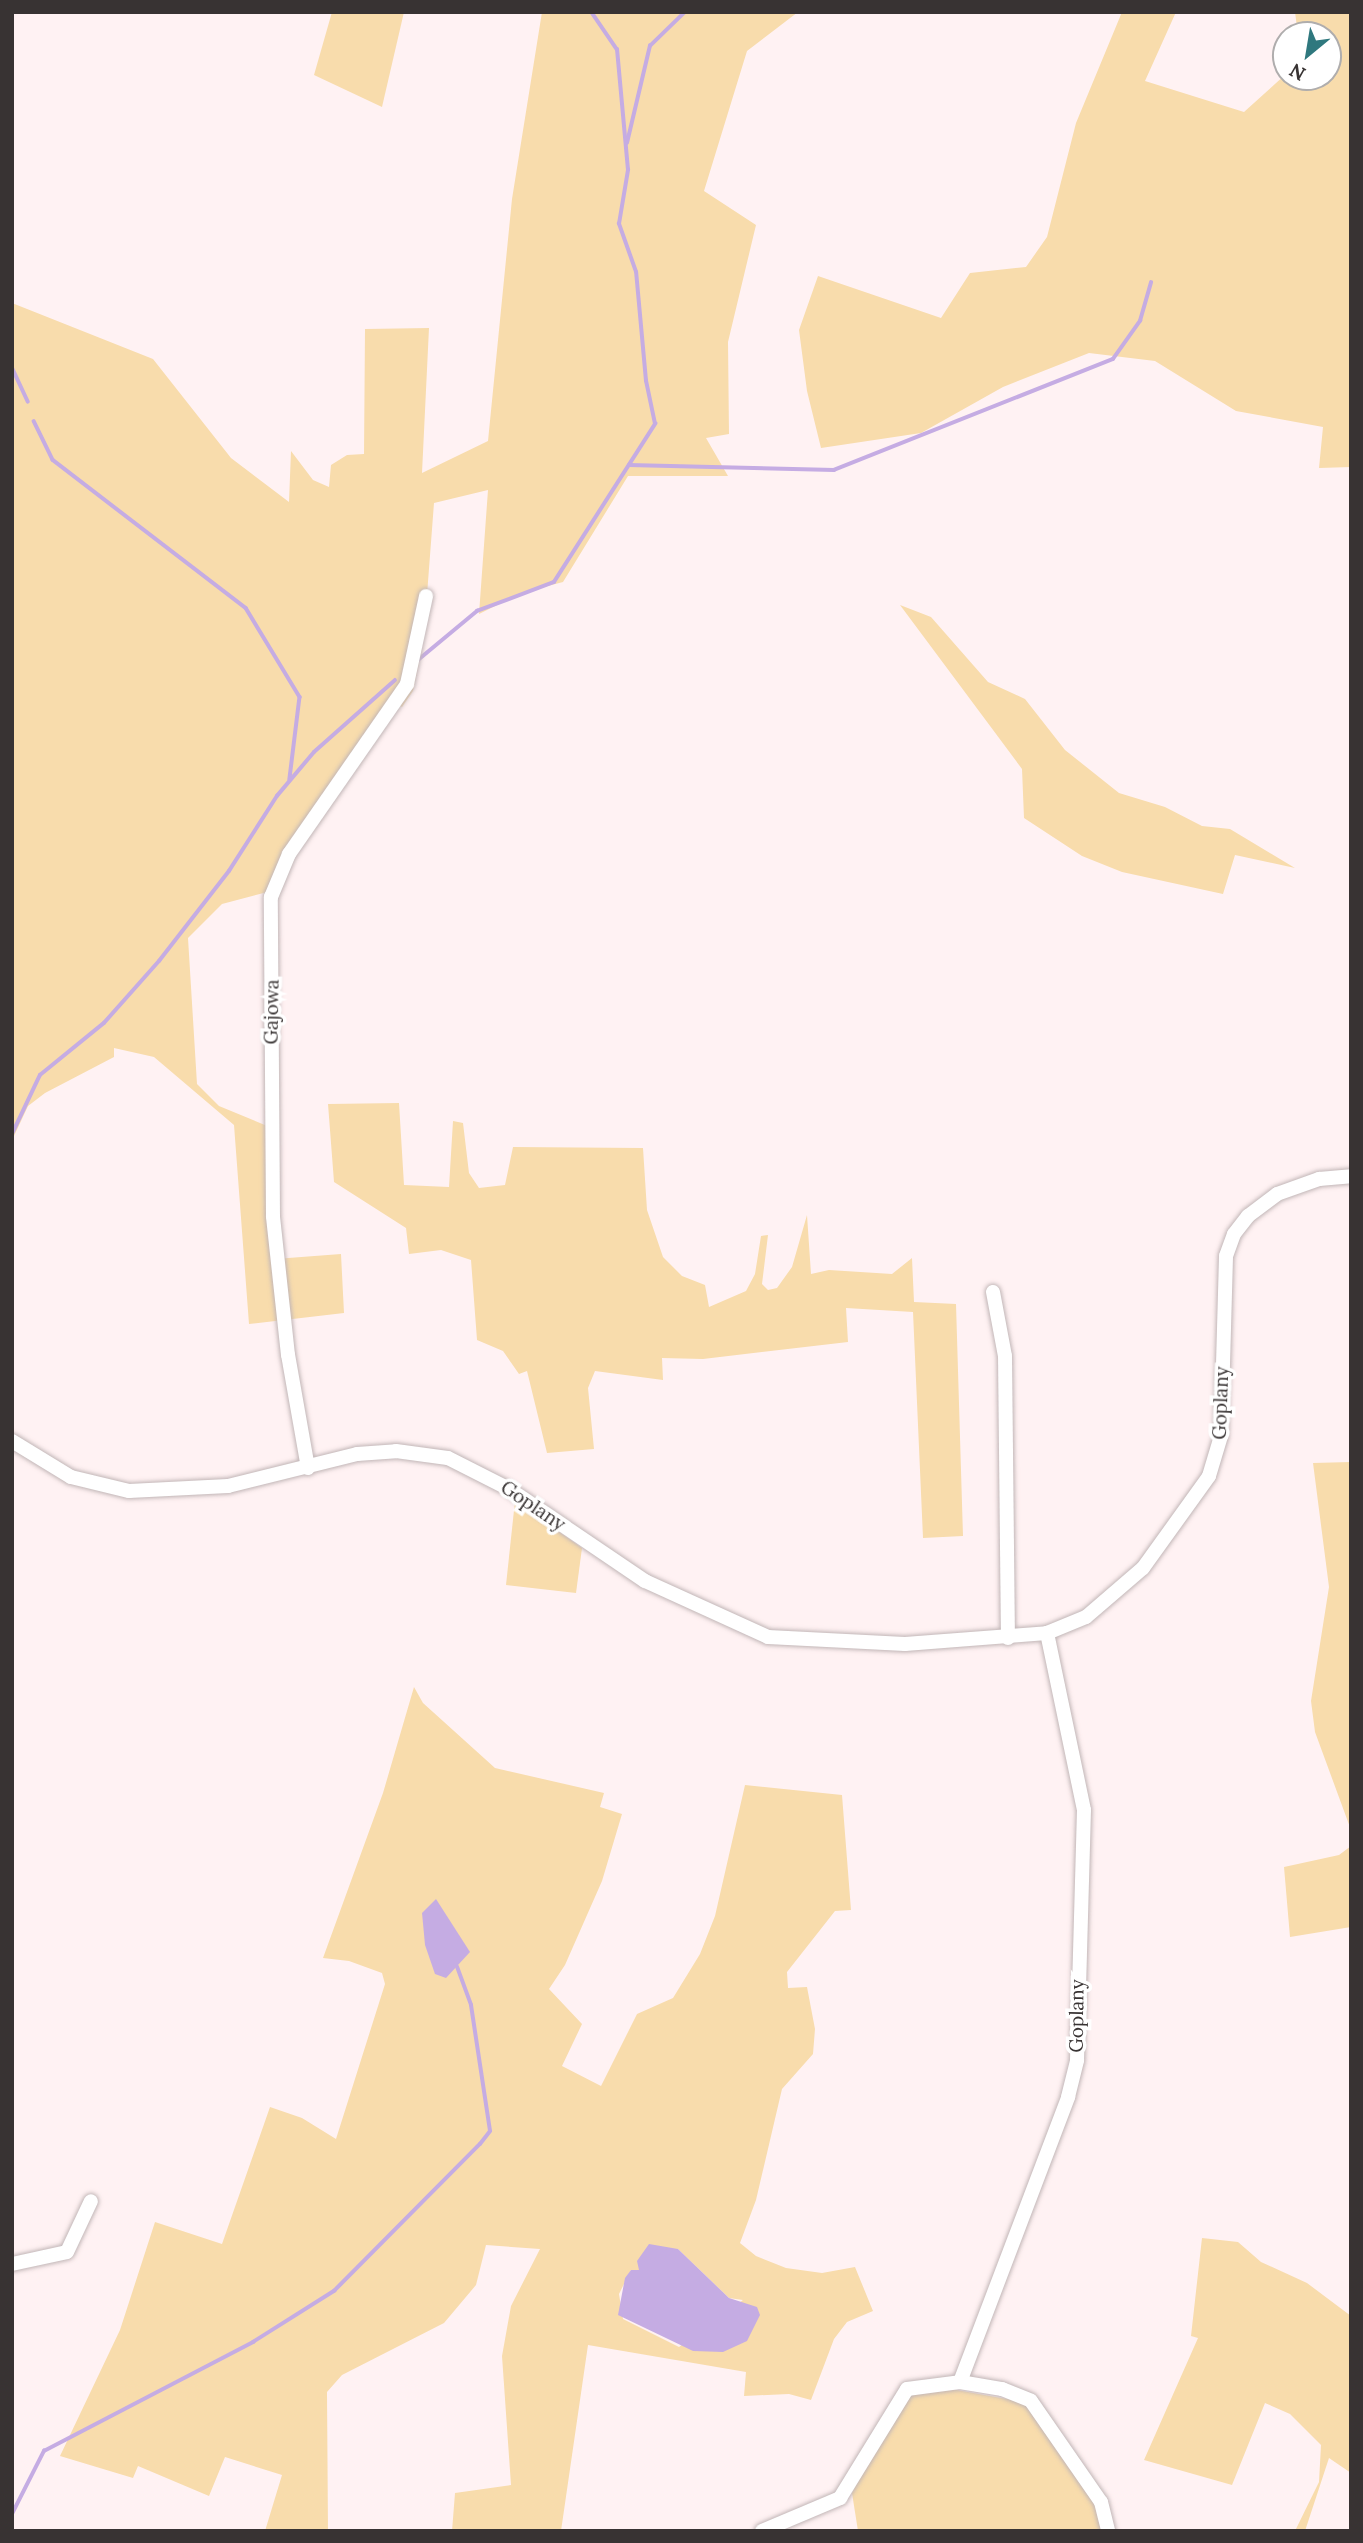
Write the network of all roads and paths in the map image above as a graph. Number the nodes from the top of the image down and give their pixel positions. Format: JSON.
{"nodes":[{"id":1,"x":426,"y":596,"type":"dead end"},
{"id":2,"x":1351,"y":1176,"type":"edge"},
{"id":3,"x":993,"y":1292,"type":"dead end"},
{"id":4,"x":12,"y":1441,"type":"edge"},
{"id":5,"x":308,"y":1468,"type":"junction"},
{"id":6,"x":1047,"y":1633,"type":"junction"},
{"id":7,"x":1008,"y":1638,"type":"junction"},
{"id":8,"x":91,"y":2201,"type":"dead end"},
{"id":9,"x":12,"y":2264,"type":"edge"},
{"id":10,"x":960,"y":2382,"type":"junction"},
{"id":11,"x":762,"y":2531,"type":"edge"},
{"id":12,"x":1108,"y":2531,"type":"edge"}],
"edges":[{"from":1,"to":5,"type":"street","name":"Gajowa"},
{"from":2,"to":6,"type":"street","name":"Goplany"},
{"from":3,"to":7,"type":"street"},
{"from":4,"to":5,"type":"street","name":"Goplany"},
{"from":5,"to":7,"type":"street","name":"Goplany"},
{"from":6,"to":7,"type":"street","name":"Goplany"},
{"from":6,"to":10,"type":"street","name":"Goplany"},
{"from":8,"to":9,"type":"street"},
{"from":10,"to":11,"type":"street"},
{"from":10,"to":12,"type":"street"}]}
